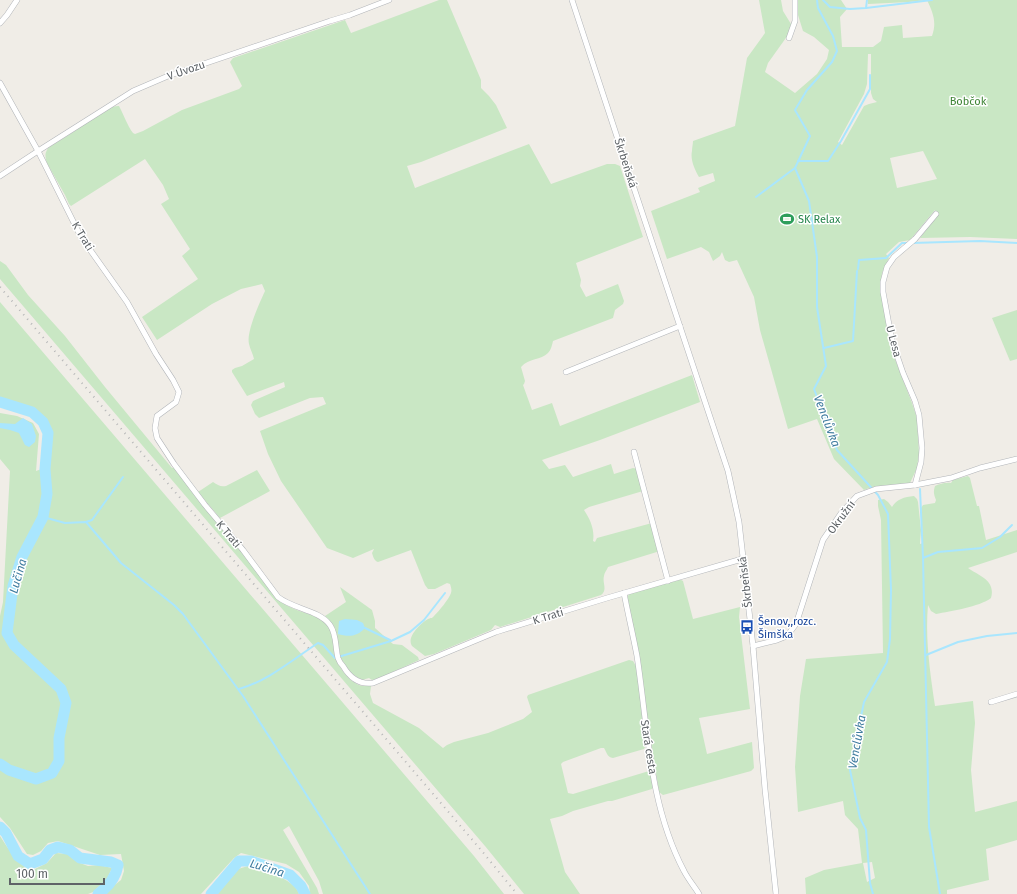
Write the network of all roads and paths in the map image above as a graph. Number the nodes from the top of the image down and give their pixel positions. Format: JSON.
{"nodes":[{"id":1,"x":17,"y":0,"type":"edge"},
{"id":2,"x":389,"y":0,"type":"edge"},
{"id":3,"x":572,"y":0,"type":"edge"},
{"id":4,"x":795,"y":0,"type":"edge"},
{"id":5,"x":0,"y":23,"type":"edge"},
{"id":6,"x":789,"y":38,"type":"dead end"},
{"id":7,"x":0,"y":83,"type":"edge"},
{"id":8,"x":38,"y":151,"type":"junction"},
{"id":9,"x":0,"y":176,"type":"edge"},
{"id":10,"x":936,"y":214,"type":"dead end"},
{"id":11,"x":680,"y":326,"type":"junction"},
{"id":12,"x":566,"y":372,"type":"dead end"},
{"id":13,"x":634,"y":452,"type":"dead end"},
{"id":14,"x":1017,"y":459,"type":"edge"},
{"id":15,"x":915,"y":485,"type":"junction"},
{"id":16,"x":742,"y":560,"type":"junction"},
{"id":17,"x":668,"y":581,"type":"junction"},
{"id":18,"x":624,"y":593,"type":"junction"},
{"id":19,"x":753,"y":646,"type":"junction"},
{"id":20,"x":1017,"y":694,"type":"edge"},
{"id":21,"x":991,"y":702,"type":"dead end"},
{"id":22,"x":699,"y":894,"type":"edge"},
{"id":23,"x":776,"y":894,"type":"edge"}],
"edges":[{"from":1,"to":5,"type":"street"},
{"from":2,"to":8,"type":"street","name":"V Úvozu"},
{"from":3,"to":11,"type":"street","name":"Škrbeňská"},
{"from":4,"to":6,"type":"street"},
{"from":7,"to":8,"type":"street","name":"K Trati"},
{"from":8,"to":9,"type":"street","name":"V Úvozu"},
{"from":8,"to":18,"type":"street","name":"K Trati"},
{"from":10,"to":15,"type":"street","name":"U Lesa"},
{"from":11,"to":12,"type":"street"},
{"from":11,"to":16,"type":"street","name":"Škrbeňská"},
{"from":13,"to":17,"type":"street"},
{"from":14,"to":15,"type":"street","name":"Okružní"},
{"from":15,"to":19,"type":"street","name":"Okružní"},
{"from":16,"to":17,"type":"street","name":"K Trati"},
{"from":16,"to":19,"type":"street","name":"Škrbeňská"},
{"from":17,"to":18,"type":"street","name":"K Trati"},
{"from":18,"to":22,"type":"street","name":"Stará cesta"},
{"from":19,"to":23,"type":"street","name":"Škrbeňská"},
{"from":20,"to":21,"type":"street"}]}
